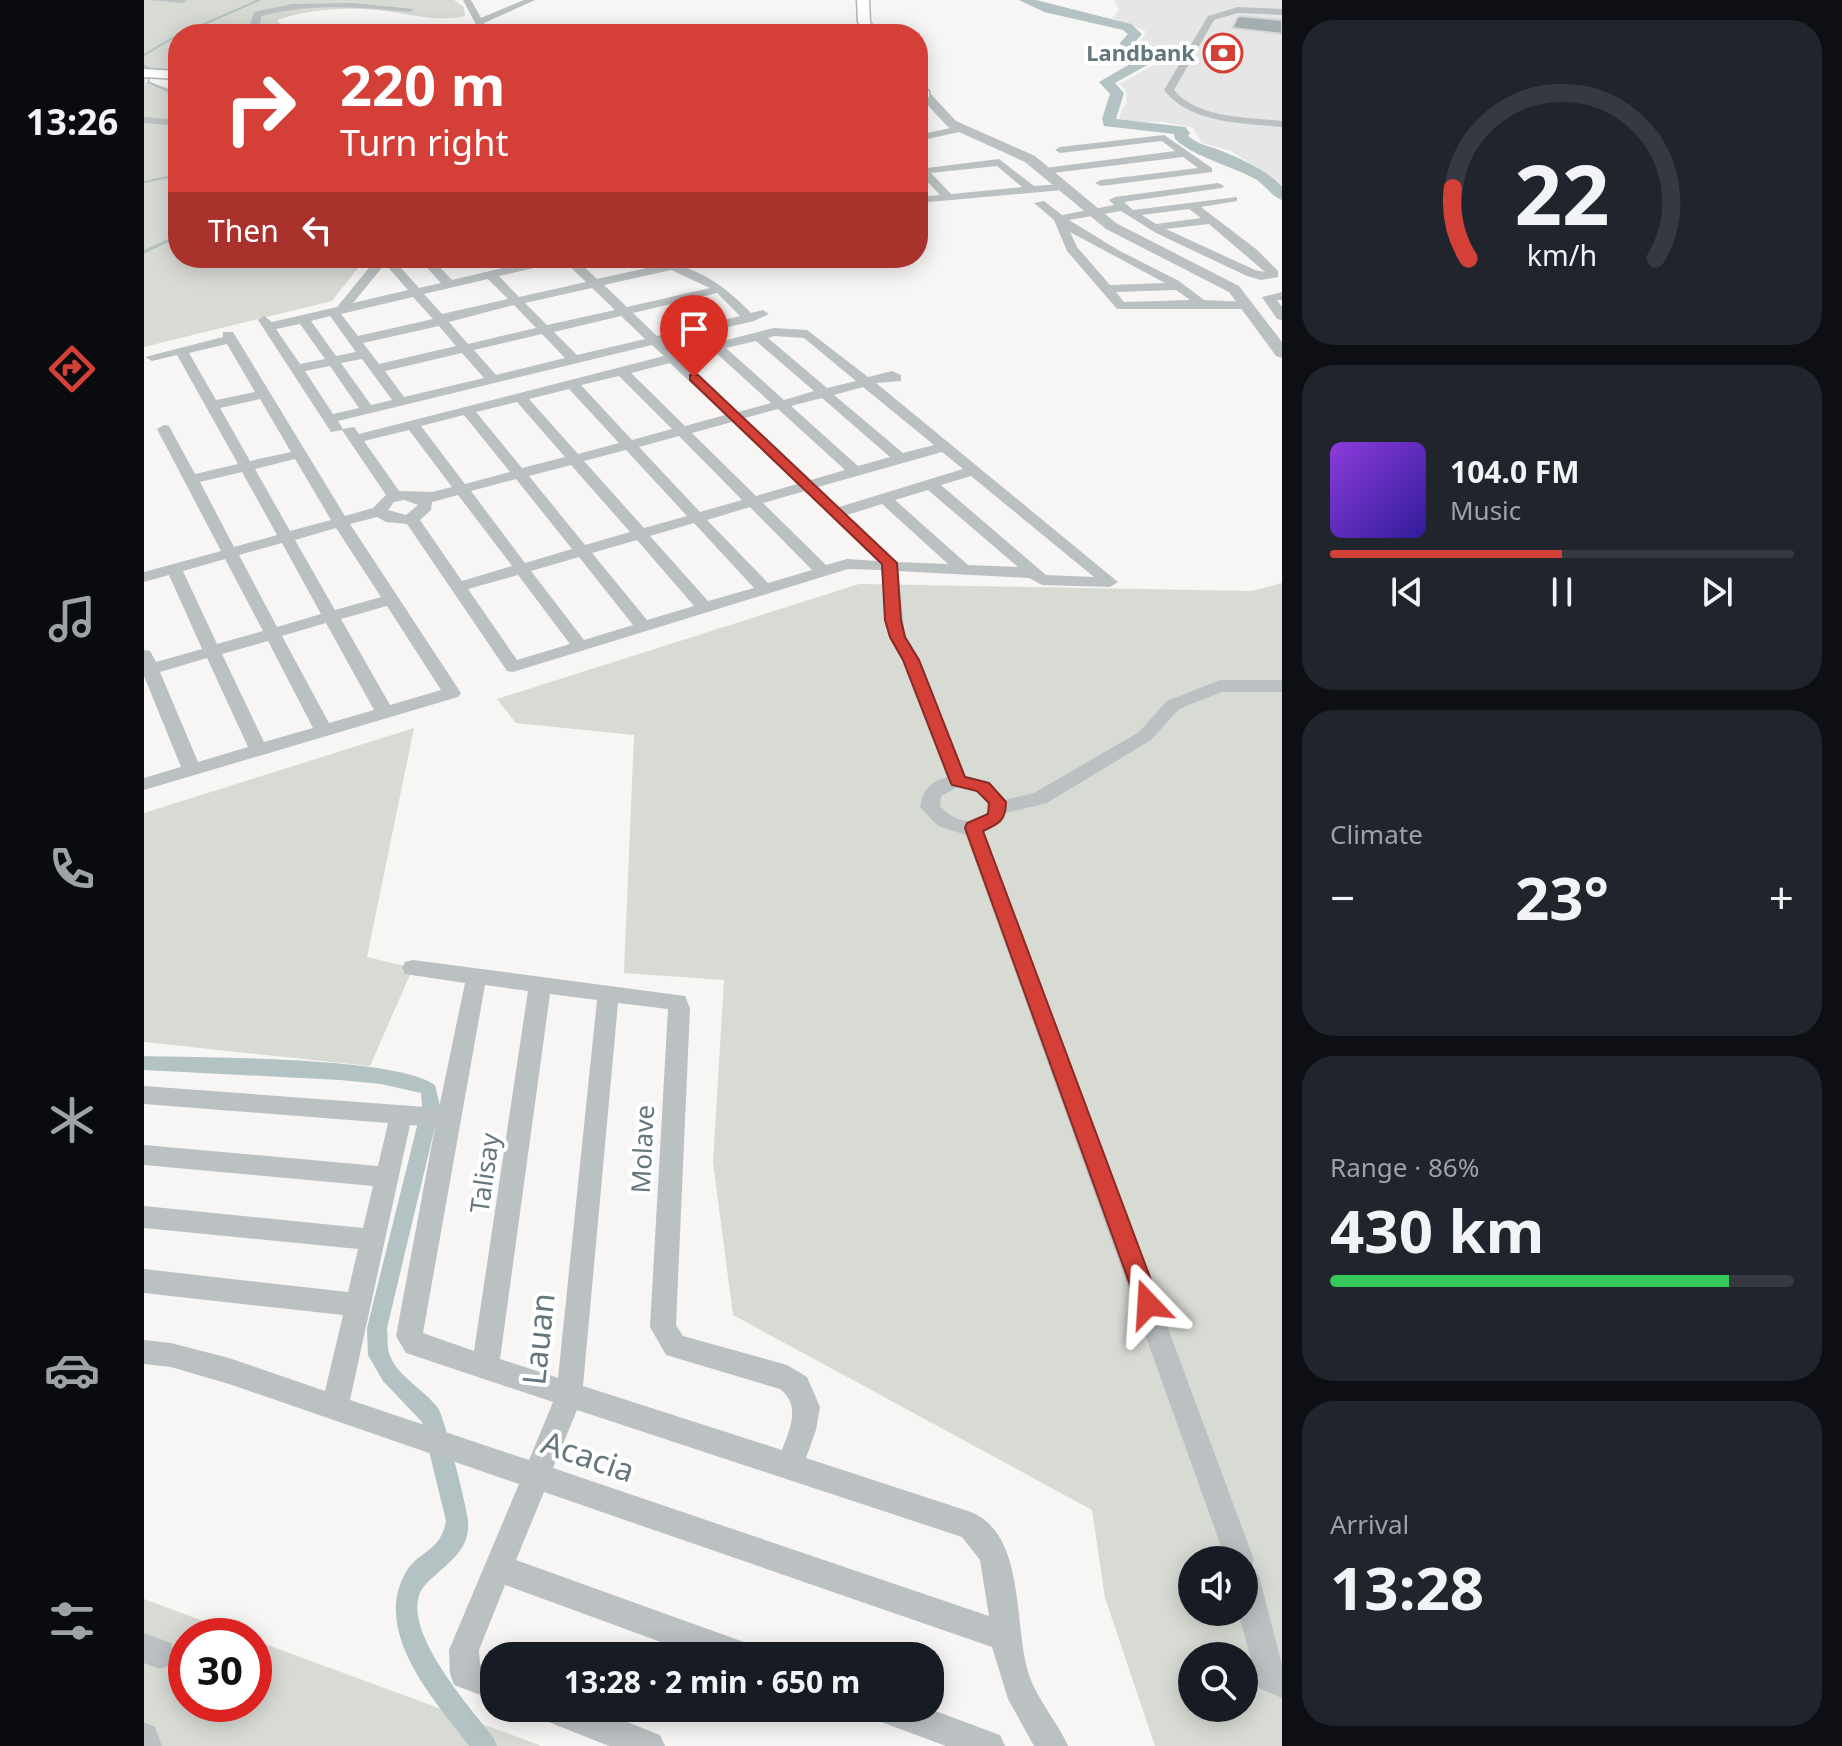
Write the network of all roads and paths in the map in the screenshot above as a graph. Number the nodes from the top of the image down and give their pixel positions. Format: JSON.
{"nodes":[{"id":1,"x":153,"y":0,"type":"edge"},
{"id":2,"x":183,"y":0,"type":"edge"},
{"id":3,"x":467,"y":0,"type":"edge"},
{"id":4,"x":531,"y":0,"type":"edge"},
{"id":5,"x":863,"y":0,"type":"edge"},
{"id":6,"x":344,"y":1,"type":"edge"},
{"id":7,"x":410,"y":9,"type":"dead end"},
{"id":8,"x":1279,"y":12,"type":"edge"},
{"id":9,"x":482,"y":21,"type":"junction"},
{"id":10,"x":255,"y":24,"type":"edge"},
{"id":11,"x":483,"y":24,"type":"edge"},
{"id":12,"x":865,"y":24,"type":"edge"},
{"id":13,"x":144,"y":73,"type":"edge"},
{"id":14,"x":168,"y":74,"type":"edge"},
{"id":15,"x":928,"y":99,"type":"edge"},
{"id":16,"x":144,"y":120,"type":"edge"},
{"id":17,"x":168,"y":122,"type":"edge"},
{"id":18,"x":1282,"y":124,"type":"edge"},
{"id":19,"x":960,"y":129,"type":"junction"},
{"id":20,"x":928,"y":136,"type":"edge"},
{"id":21,"x":1185,"y":153,"type":"junction"},
{"id":22,"x":962,"y":166,"type":"junction"},
{"id":23,"x":1081,"y":166,"type":"junction"},
{"id":24,"x":928,"y":170,"type":"edge"},
{"id":25,"x":1045,"y":171,"type":"junction"},
{"id":26,"x":971,"y":175,"type":"dead end"},
{"id":27,"x":928,"y":176,"type":"edge"},
{"id":28,"x":1101,"y":183,"type":"junction"},
{"id":29,"x":1218,"y":186,"type":"dead end"},
{"id":30,"x":1063,"y":187,"type":"junction"},
{"id":31,"x":1032,"y":190,"type":"junction"},
{"id":32,"x":1111,"y":192,"type":"dead end"},
{"id":33,"x":948,"y":197,"type":"junction"},
{"id":34,"x":928,"y":199,"type":"edge"},
{"id":35,"x":1233,"y":199,"type":"dead end"},
{"id":36,"x":1040,"y":203,"type":"dead end"},
{"id":37,"x":1193,"y":206,"type":"junction"},
{"id":38,"x":1128,"y":210,"type":"junction"},
{"id":39,"x":1092,"y":214,"type":"junction"},
{"id":40,"x":1059,"y":219,"type":"junction"},
{"id":41,"x":1211,"y":220,"type":"junction"},
{"id":42,"x":1158,"y":227,"type":"junction"},
{"id":43,"x":1231,"y":236,"type":"junction"},
{"id":44,"x":1186,"y":241,"type":"junction"},
{"id":45,"x":376,"y":268,"type":"edge"},
{"id":46,"x":395,"y":268,"type":"edge"},
{"id":47,"x":434,"y":268,"type":"edge"},
{"id":48,"x":510,"y":268,"type":"edge"},
{"id":49,"x":578,"y":268,"type":"edge"},
{"id":50,"x":663,"y":268,"type":"edge"},
{"id":51,"x":680,"y":268,"type":"edge"},
{"id":52,"x":505,"y":269,"type":"joint"},
{"id":53,"x":1146,"y":269,"type":"junction"},
{"id":54,"x":1105,"y":271,"type":"junction"},
{"id":55,"x":489,"y":273,"type":"junction"},
{"id":56,"x":367,"y":278,"type":"junction"},
{"id":57,"x":447,"y":282,"type":"junction"},
{"id":58,"x":595,"y":284,"type":"junction"},
{"id":59,"x":1181,"y":286,"type":"junction"},
{"id":60,"x":720,"y":289,"type":"junction"},
{"id":61,"x":1106,"y":289,"type":"junction"},
{"id":62,"x":418,"y":291,"type":"junction"},
{"id":63,"x":1282,"y":296,"type":"edge"},
{"id":64,"x":386,"y":300,"type":"junction"},
{"id":65,"x":518,"y":301,"type":"junction"},
{"id":66,"x":1201,"y":304,"type":"junction"},
{"id":67,"x":1245,"y":305,"type":"junction"},
{"id":68,"x":337,"y":311,"type":"junction"},
{"id":69,"x":624,"y":312,"type":"junction"},
{"id":70,"x":1282,"y":316,"type":"edge"},
{"id":71,"x":303,"y":319,"type":"junction"},
{"id":72,"x":442,"y":320,"type":"junction"},
{"id":73,"x":545,"y":330,"type":"junction"},
{"id":74,"x":758,"y":336,"type":"junction"},
{"id":75,"x":354,"y":341,"type":"junction"},
{"id":76,"x":655,"y":341,"type":"junction"},
{"id":77,"x":717,"y":347,"type":"junction"},
{"id":78,"x":465,"y":348,"type":"junction"},
{"id":79,"x":181,"y":351,"type":"junction"},
{"id":80,"x":1282,"y":353,"type":"edge"},
{"id":81,"x":365,"y":354,"type":"junction"},
{"id":82,"x":152,"y":357,"type":"dead end"},
{"id":83,"x":673,"y":358,"type":"junction"},
{"id":84,"x":574,"y":360,"type":"junction"},
{"id":85,"x":333,"y":361,"type":"junction"},
{"id":86,"x":297,"y":369,"type":"junction"},
{"id":87,"x":376,"y":369,"type":"junction"},
{"id":88,"x":622,"y":371,"type":"junction"},
{"id":89,"x":493,"y":380,"type":"junction"},
{"id":90,"x":869,"y":383,"type":"junction"},
{"id":91,"x":572,"y":384,"type":"junction"},
{"id":92,"x":264,"y":394,"type":"junction"},
{"id":93,"x":826,"y":395,"type":"junction"},
{"id":94,"x":520,"y":397,"type":"junction"},
{"id":95,"x":401,"y":402,"type":"junction"},
{"id":96,"x":214,"y":405,"type":"junction"},
{"id":97,"x":783,"y":406,"type":"junction"},
{"id":98,"x":368,"y":410,"type":"junction"},
{"id":99,"x":467,"y":410,"type":"junction"},
{"id":100,"x":737,"y":419,"type":"junction"},
{"id":101,"x":412,"y":424,"type":"junction"},
{"id":102,"x":342,"y":428,"type":"junction"},
{"id":103,"x":164,"y":429,"type":"dead end"},
{"id":104,"x":684,"y":433,"type":"junction"},
{"id":105,"x":945,"y":446,"type":"junction"},
{"id":106,"x":631,"y":447,"type":"junction"},
{"id":107,"x":299,"y":454,"type":"junction"},
{"id":108,"x":901,"y":459,"type":"junction"},
{"id":109,"x":577,"y":461,"type":"junction"},
{"id":110,"x":248,"y":466,"type":"junction"},
{"id":111,"x":975,"y":470,"type":"junction"},
{"id":112,"x":856,"y":472,"type":"junction"},
{"id":113,"x":521,"y":476,"type":"junction"},
{"id":114,"x":191,"y":480,"type":"junction"},
{"id":115,"x":930,"y":484,"type":"junction"},
{"id":116,"x":808,"y":485,"type":"junction"},
{"id":117,"x":463,"y":492,"type":"junction"},
{"id":118,"x":395,"y":497,"type":"junction"},
{"id":119,"x":884,"y":498,"type":"junction"},
{"id":120,"x":423,"y":502,"type":"junction"},
{"id":121,"x":753,"y":502,"type":"junction"},
{"id":122,"x":837,"y":513,"type":"junction"},
{"id":123,"x":383,"y":514,"type":"junction"},
{"id":124,"x":697,"y":518,"type":"junction"},
{"id":125,"x":411,"y":519,"type":"junction"},
{"id":126,"x":341,"y":523,"type":"junction"},
{"id":127,"x":641,"y":534,"type":"junction"},
{"id":128,"x":287,"y":539,"type":"junction"},
{"id":129,"x":582,"y":551,"type":"junction"},
{"id":130,"x":230,"y":554,"type":"junction"},
{"id":131,"x":890,"y":568,"type":"junction"},
{"id":132,"x":174,"y":569,"type":"junction"},
{"id":133,"x":521,"y":569,"type":"junction"},
{"id":134,"x":821,"y":570,"type":"junction"},
{"id":135,"x":964,"y":570,"type":"junction"},
{"id":136,"x":1035,"y":573,"type":"junction"},
{"id":137,"x":144,"y":577,"type":"edge"},
{"id":138,"x":458,"y":587,"type":"junction"},
{"id":139,"x":763,"y":588,"type":"junction"},
{"id":140,"x":392,"y":599,"type":"junction"},
{"id":141,"x":704,"y":607,"type":"junction"},
{"id":142,"x":331,"y":617,"type":"junction"},
{"id":143,"x":643,"y":626,"type":"junction"},
{"id":144,"x":272,"y":634,"type":"junction"},
{"id":145,"x":580,"y":646,"type":"junction"},
{"id":146,"x":213,"y":651,"type":"junction"},
{"id":147,"x":146,"y":665,"type":"edge"},
{"id":148,"x":1282,"y":686,"type":"edge"},
{"id":149,"x":385,"y":713,"type":"junction"},
{"id":150,"x":324,"y":731,"type":"junction"},
{"id":151,"x":258,"y":750,"type":"junction"},
{"id":152,"x":192,"y":770,"type":"junction"},
{"id":153,"x":958,"y":781,"type":"junction"},
{"id":154,"x":144,"y":784,"type":"edge"},
{"id":155,"x":999,"y":808,"type":"junction"},
{"id":156,"x":973,"y":828,"type":"junction"},
{"id":157,"x":413,"y":968,"type":"dead end"},
{"id":158,"x":479,"y":977,"type":"junction"},
{"id":159,"x":540,"y":985,"type":"junction"},
{"id":160,"x":608,"y":993,"type":"junction"},
{"id":161,"x":144,"y":1095,"type":"edge"},
{"id":162,"x":424,"y":1116,"type":"junction"},
{"id":163,"x":144,"y":1155,"type":"edge"},
{"id":164,"x":388,"y":1177,"type":"junction"},
{"id":165,"x":144,"y":1217,"type":"edge"},
{"id":166,"x":374,"y":1240,"type":"junction"},
{"id":167,"x":144,"y":1281,"type":"edge"},
{"id":168,"x":360,"y":1305,"type":"junction"},
{"id":169,"x":144,"y":1352,"type":"edge"},
{"id":170,"x":485,"y":1369,"type":"junction"},
{"id":171,"x":569,"y":1397,"type":"junction"},
{"id":172,"x":335,"y":1408,"type":"junction"},
{"id":173,"x":790,"y":1466,"type":"junction"},
{"id":174,"x":538,"y":1478,"type":"junction"},
{"id":175,"x":1235,"y":1546,"type":"edge"},
{"id":176,"x":500,"y":1569,"type":"junction"},
{"id":177,"x":1257,"y":1626,"type":"edge"},
{"id":178,"x":1007,"y":1637,"type":"junction"},
{"id":179,"x":702,"y":1642,"type":"edge"},
{"id":180,"x":480,"y":1680,"type":"edge"},
{"id":181,"x":1282,"y":1683,"type":"edge"},
{"id":182,"x":588,"y":1722,"type":"edge"},
{"id":183,"x":923,"y":1722,"type":"edge"},
{"id":184,"x":144,"y":1738,"type":"edge"},
{"id":185,"x":146,"y":1746,"type":"edge"},
{"id":186,"x":649,"y":1746,"type":"edge"},
{"id":187,"x":989,"y":1746,"type":"edge"},
{"id":188,"x":1052,"y":1746,"type":"edge"}],
"edges":[{"from":1,"to":2,"type":"street"},
{"from":3,"to":9,"type":"street"},
{"from":4,"to":9,"type":"street"},
{"from":5,"to":12,"type":"main road"},
{"from":6,"to":7,"type":"street"},
{"from":6,"to":10,"type":"street"},
{"from":8,"to":18,"type":"street"},
{"from":9,"to":11,"type":"street"},
{"from":13,"to":14,"type":"main road"},
{"from":15,"to":19,"type":"street"},
{"from":16,"to":17,"type":"street"},
{"from":19,"to":20,"type":"street"},
{"from":19,"to":25,"type":"street"},
{"from":21,"to":23,"type":"street"},
{"from":21,"to":23,"type":"street"},
{"from":21,"to":28,"type":"street"},
{"from":22,"to":24,"type":"street"},
{"from":22,"to":26,"type":"street"},
{"from":22,"to":31,"type":"street"},
{"from":23,"to":25,"type":"street"},
{"from":23,"to":28,"type":"street"},
{"from":25,"to":30,"type":"street"},
{"from":27,"to":33,"type":"street"},
{"from":28,"to":32,"type":"street"},
{"from":29,"to":38,"type":"street"},
{"from":30,"to":31,"type":"street"},
{"from":30,"to":39,"type":"street"},
{"from":31,"to":33,"type":"street"},
{"from":33,"to":34,"type":"street"},
{"from":35,"to":37,"type":"street"},
{"from":36,"to":40,"type":"street"},
{"from":37,"to":38,"type":"street"},
{"from":37,"to":41,"type":"street"},
{"from":38,"to":39,"type":"street"},
{"from":38,"to":42,"type":"street"},
{"from":39,"to":40,"type":"street"},
{"from":39,"to":67,"type":"street"},
{"from":40,"to":53,"type":"street"},
{"from":40,"to":54,"type":"street"},
{"from":41,"to":42,"type":"street"},
{"from":41,"to":43,"type":"street"},
{"from":42,"to":44,"type":"street"},
{"from":43,"to":44,"type":"street"},
{"from":43,"to":44,"type":"street"},
{"from":45,"to":56,"type":"street"},
{"from":46,"to":62,"type":"street"},
{"from":47,"to":57,"type":"street"},
{"from":48,"to":52,"type":"street"},
{"from":49,"to":58,"type":"street"},
{"from":50,"to":58,"type":"street"},
{"from":51,"to":60,"type":"street"},
{"from":52,"to":55,"type":"street"},
{"from":53,"to":54,"type":"street"},
{"from":53,"to":59,"type":"street"},
{"from":54,"to":61,"type":"street"},
{"from":55,"to":57,"type":"street"},
{"from":55,"to":65,"type":"street"},
{"from":56,"to":64,"type":"street"},
{"from":56,"to":68,"type":"street"},
{"from":57,"to":62,"type":"street"},
{"from":58,"to":65,"type":"street"},
{"from":58,"to":69,"type":"street"},
{"from":59,"to":61,"type":"street"},
{"from":59,"to":66,"type":"street"},
{"from":60,"to":69,"type":"street"},
{"from":60,"to":76,"type":"street"},
{"from":61,"to":66,"type":"street"},
{"from":62,"to":64,"type":"street"},
{"from":62,"to":72,"type":"street"},
{"from":63,"to":70,"type":"street"},
{"from":64,"to":68,"type":"street"},
{"from":65,"to":72,"type":"street"},
{"from":65,"to":73,"type":"street"},
{"from":66,"to":67,"type":"street"},
{"from":67,"to":80,"type":"street"},
{"from":68,"to":71,"type":"street"},
{"from":68,"to":75,"type":"street"},
{"from":69,"to":73,"type":"street"},
{"from":69,"to":76,"type":"street"},
{"from":71,"to":85,"type":"street"},
{"from":71,"to":86,"type":"street"},
{"from":72,"to":75,"type":"street"},
{"from":72,"to":78,"type":"street"},
{"from":73,"to":78,"type":"street"},
{"from":73,"to":84,"type":"street"},
{"from":74,"to":77,"type":"street"},
{"from":74,"to":90,"type":"street"},
{"from":74,"to":93,"type":"street"},
{"from":75,"to":81,"type":"street"},
{"from":76,"to":83,"type":"street"},
{"from":76,"to":84,"type":"street"},
{"from":77,"to":83,"type":"street"},
{"from":77,"to":97,"type":"street"},
{"from":78,"to":87,"type":"street"},
{"from":78,"to":89,"type":"street"},
{"from":79,"to":82,"type":"street"},
{"from":79,"to":92,"type":"street"},
{"from":79,"to":96,"type":"street"},
{"from":81,"to":85,"type":"street"},
{"from":81,"to":87,"type":"street"},
{"from":83,"to":88,"type":"street"},
{"from":83,"to":100,"type":"street"},
{"from":84,"to":89,"type":"street"},
{"from":85,"to":86,"type":"street"},
{"from":85,"to":98,"type":"street"},
{"from":86,"to":102,"type":"street"},
{"from":87,"to":95,"type":"street"},
{"from":88,"to":91,"type":"street"},
{"from":88,"to":104,"type":"street"},
{"from":89,"to":95,"type":"street"},
{"from":90,"to":93,"type":"street"},
{"from":90,"to":105,"type":"street"},
{"from":91,"to":94,"type":"street"},
{"from":91,"to":106,"type":"street"},
{"from":92,"to":96,"type":"street"},
{"from":92,"to":107,"type":"street"},
{"from":93,"to":97,"type":"street"},
{"from":93,"to":108,"type":"street"},
{"from":94,"to":99,"type":"street"},
{"from":94,"to":109,"type":"street"},
{"from":95,"to":98,"type":"street"},
{"from":96,"to":110,"type":"street"},
{"from":97,"to":100,"type":"street"},
{"from":97,"to":112,"type":"street"},
{"from":98,"to":102,"type":"street"},
{"from":99,"to":101,"type":"street"},
{"from":99,"to":113,"type":"street"},
{"from":100,"to":104,"type":"street"},
{"from":100,"to":116,"type":"street"},
{"from":101,"to":102,"type":"street"},
{"from":101,"to":117,"type":"street"},
{"from":102,"to":118,"type":"street"},
{"from":103,"to":114,"type":"street"},
{"from":104,"to":106,"type":"street"},
{"from":104,"to":121,"type":"street"},
{"from":105,"to":108,"type":"street"},
{"from":105,"to":111,"type":"street"},
{"from":106,"to":109,"type":"street"},
{"from":106,"to":124,"type":"street"},
{"from":107,"to":110,"type":"street"},
{"from":107,"to":126,"type":"street"},
{"from":108,"to":112,"type":"street"},
{"from":109,"to":113,"type":"street"},
{"from":109,"to":127,"type":"street"},
{"from":110,"to":114,"type":"street"},
{"from":110,"to":128,"type":"street"},
{"from":111,"to":115,"type":"street"},
{"from":111,"to":136,"type":"street"},
{"from":112,"to":116,"type":"street"},
{"from":113,"to":117,"type":"street"},
{"from":113,"to":129,"type":"street"},
{"from":114,"to":130,"type":"street"},
{"from":115,"to":119,"type":"street"},
{"from":115,"to":136,"type":"street"},
{"from":116,"to":121,"type":"street"},
{"from":116,"to":122,"type":"street"},
{"from":117,"to":120,"type":"street"},
{"from":117,"to":133,"type":"street"},
{"from":118,"to":120,"type":"street"},
{"from":118,"to":123,"type":"street"},
{"from":119,"to":122,"type":"street"},
{"from":119,"to":135,"type":"street"},
{"from":120,"to":125,"type":"street"},
{"from":121,"to":124,"type":"street"},
{"from":121,"to":134,"type":"street"},
{"from":122,"to":131,"type":"street"},
{"from":123,"to":125,"type":"street"},
{"from":123,"to":126,"type":"street"},
{"from":124,"to":127,"type":"street"},
{"from":124,"to":139,"type":"street"},
{"from":125,"to":138,"type":"street"},
{"from":126,"to":128,"type":"street"},
{"from":126,"to":140,"type":"street"},
{"from":127,"to":129,"type":"street"},
{"from":127,"to":141,"type":"street"},
{"from":128,"to":130,"type":"street"},
{"from":128,"to":142,"type":"street"},
{"from":129,"to":133,"type":"street"},
{"from":129,"to":143,"type":"street"},
{"from":130,"to":132,"type":"street"},
{"from":130,"to":144,"type":"street"},
{"from":131,"to":134,"type":"street"},
{"from":131,"to":135,"type":"street"},
{"from":131,"to":153,"type":"street"},
{"from":132,"to":137,"type":"street"},
{"from":132,"to":146,"type":"street"},
{"from":133,"to":138,"type":"street"},
{"from":133,"to":145,"type":"street"},
{"from":134,"to":139,"type":"street"},
{"from":135,"to":136,"type":"street"},
{"from":138,"to":145,"type":"street"},
{"from":139,"to":141,"type":"street"},
{"from":140,"to":142,"type":"street"},
{"from":140,"to":149,"type":"street"},
{"from":141,"to":143,"type":"street"},
{"from":142,"to":144,"type":"street"},
{"from":142,"to":149,"type":"street"},
{"from":143,"to":145,"type":"street"},
{"from":144,"to":146,"type":"street"},
{"from":144,"to":150,"type":"street"},
{"from":146,"to":147,"type":"street"},
{"from":146,"to":151,"type":"street"},
{"from":147,"to":152,"type":"street"},
{"from":148,"to":155,"type":"street"},
{"from":149,"to":150,"type":"street"},
{"from":150,"to":151,"type":"street"},
{"from":151,"to":152,"type":"street"},
{"from":152,"to":154,"type":"street"},
{"from":153,"to":155,"type":"street"},
{"from":153,"to":156,"type":"street"},
{"from":155,"to":156,"type":"street"},
{"from":156,"to":175,"type":"street"},
{"from":157,"to":158,"type":"street","name":"Molave"},
{"from":158,"to":159,"type":"street","name":"Molave"},
{"from":158,"to":162,"type":"street"},
{"from":159,"to":160,"type":"street","name":"Molave"},
{"from":159,"to":170,"type":"street","name":"Talisay"},
{"from":160,"to":171,"type":"street","name":"Lauan"},
{"from":160,"to":173,"type":"street","name":"Molave"},
{"from":161,"to":162,"type":"street"},
{"from":162,"to":164,"type":"street"},
{"from":162,"to":170,"type":"street"},
{"from":163,"to":164,"type":"street"},
{"from":164,"to":166,"type":"street"},
{"from":165,"to":166,"type":"street"},
{"from":166,"to":168,"type":"street"},
{"from":167,"to":168,"type":"street"},
{"from":168,"to":172,"type":"street"},
{"from":169,"to":172,"type":"street","name":"Acacia"},
{"from":170,"to":171,"type":"street"},
{"from":171,"to":173,"type":"street"},
{"from":171,"to":174,"type":"street","name":"Lauan"},
{"from":172,"to":174,"type":"street","name":"Acacia"},
{"from":173,"to":178,"type":"street"},
{"from":174,"to":176,"type":"street","name":"Lauan"},
{"from":174,"to":178,"type":"street","name":"Acacia"},
{"from":176,"to":179,"type":"street"},
{"from":176,"to":180,"type":"street","name":"Lauan"},
{"from":177,"to":181,"type":"street"},
{"from":178,"to":188,"type":"street"},
{"from":182,"to":186,"type":"street"},
{"from":183,"to":187,"type":"street"},
{"from":184,"to":185,"type":"street"}]}
